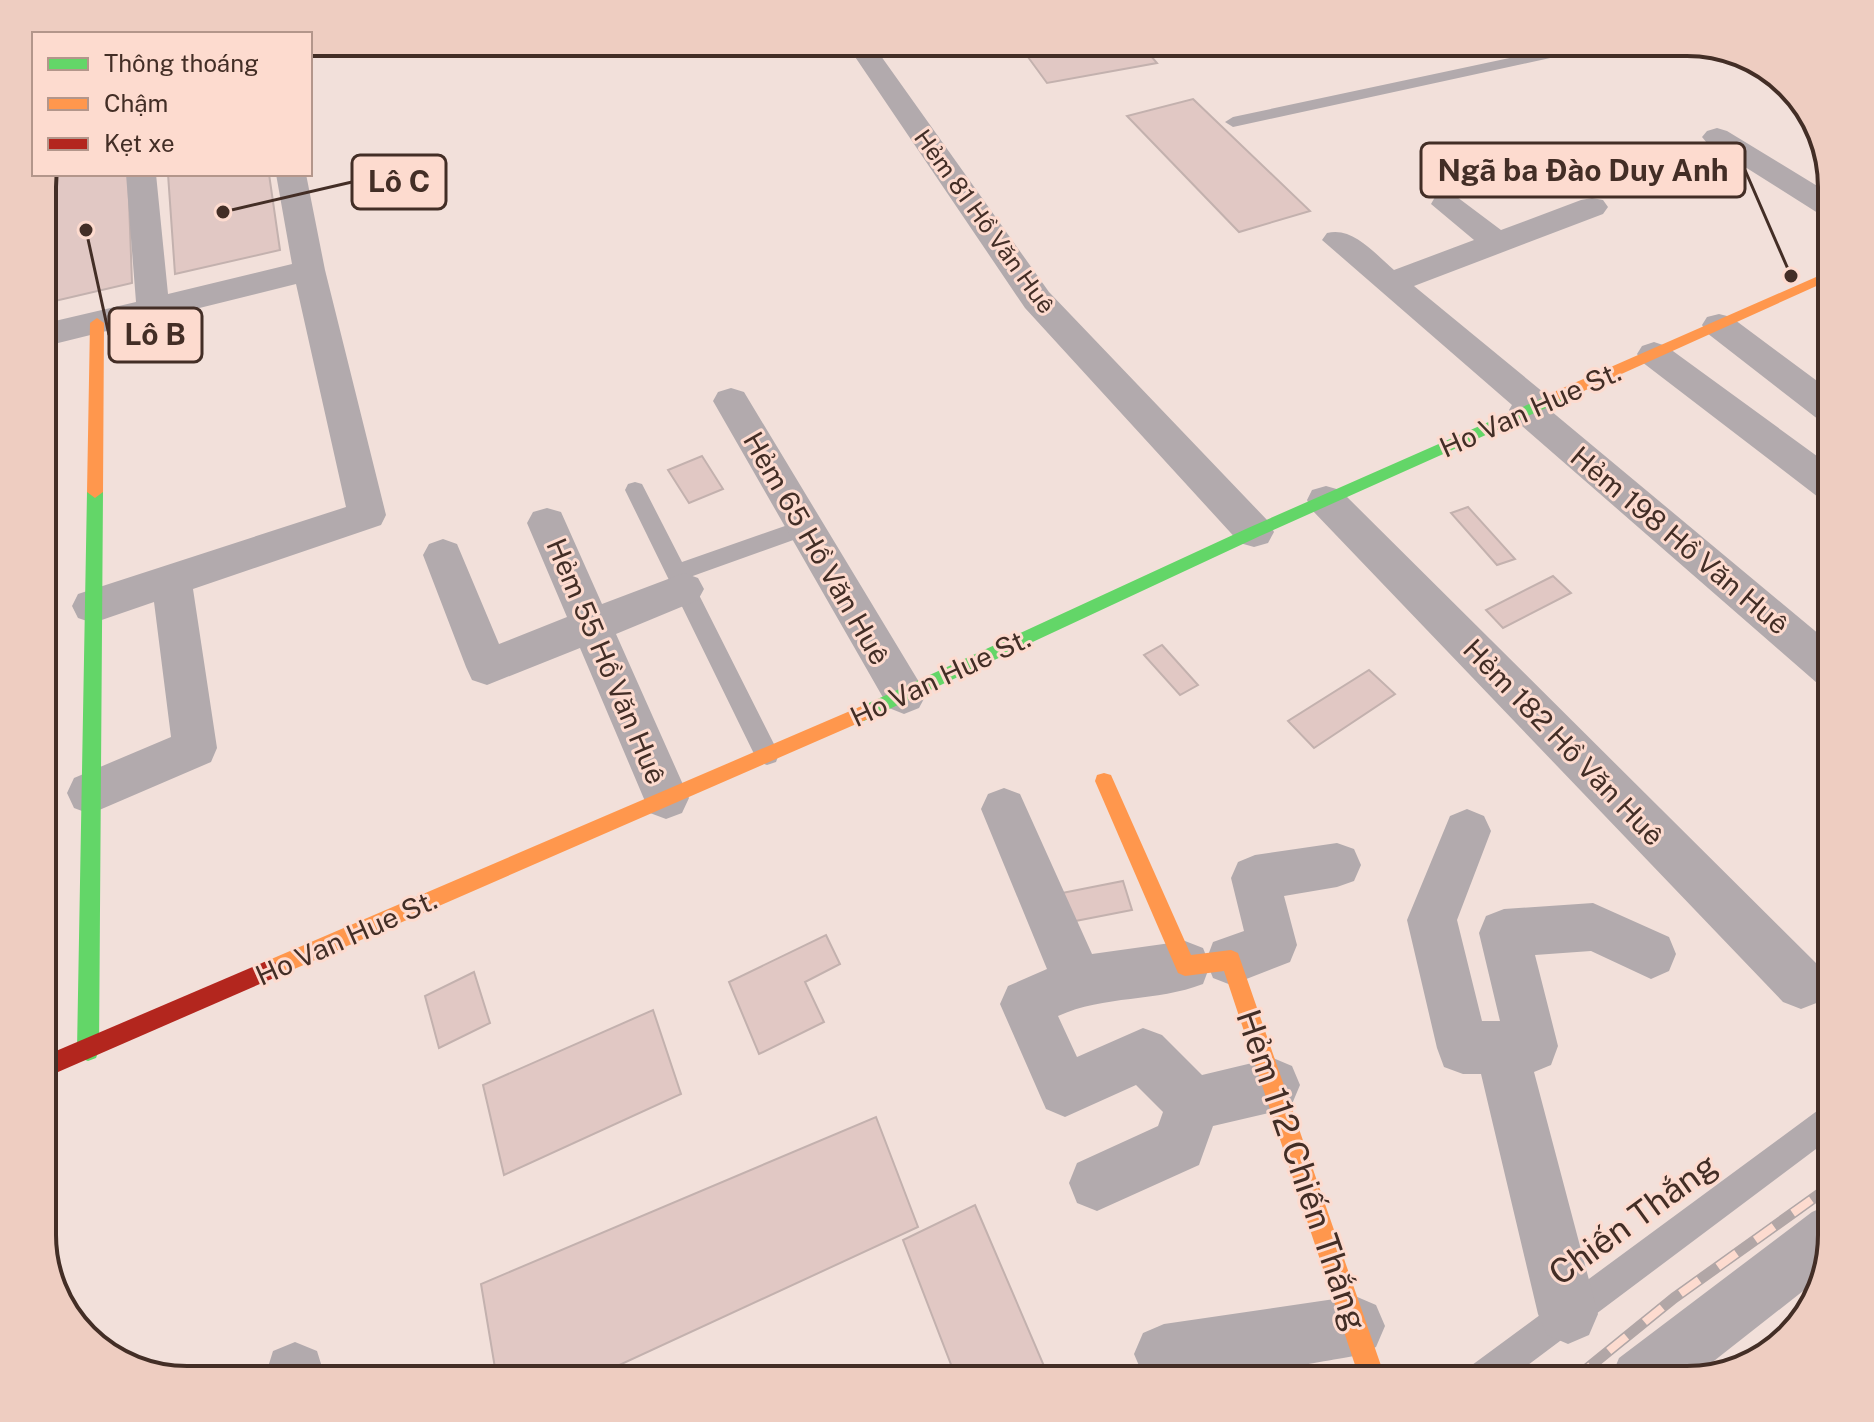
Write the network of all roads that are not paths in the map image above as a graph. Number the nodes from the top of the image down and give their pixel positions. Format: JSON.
{"nodes":[{"id":1,"x":868,"y":56,"type":"edge"},
{"id":2,"x":1540,"y":56,"type":"edge"},
{"id":3,"x":1233,"y":122,"type":"dead end"},
{"id":4,"x":1717,"y":137,"type":"dead end"},
{"id":5,"x":141,"y":176,"type":"edge"},
{"id":6,"x":291,"y":176,"type":"edge"},
{"id":7,"x":1818,"y":199,"type":"edge"},
{"id":8,"x":1446,"y":204,"type":"dead end"},
{"id":9,"x":1592,"y":207,"type":"dead end"},
{"id":10,"x":1338,"y":240,"type":"dead end"},
{"id":11,"x":1498,"y":243,"type":"junction"},
{"id":12,"x":309,"y":270,"type":"junction"},
{"id":13,"x":1818,"y":280,"type":"edge"},
{"id":14,"x":1390,"y":283,"type":"junction"},
{"id":15,"x":153,"y":309,"type":"junction"},
{"id":16,"x":97,"y":323,"type":"junction"},
{"id":17,"x":1719,"y":325,"type":"junction"},
{"id":18,"x":56,"y":333,"type":"edge"},
{"id":19,"x":1654,"y":354,"type":"junction"},
{"id":20,"x":1818,"y":400,"type":"edge"},
{"id":21,"x":731,"y":401,"type":"dead end"},
{"id":22,"x":1532,"y":408,"type":"junction"},
{"id":23,"x":1818,"y":477,"type":"edge"},
{"id":24,"x":635,"y":490,"type":"dead end"},
{"id":25,"x":1326,"y":500,"type":"junction"},
{"id":26,"x":547,"y":523,"type":"dead end"},
{"id":27,"x":805,"y":527,"type":"junction"},
{"id":28,"x":1254,"y":532,"type":"junction"},
{"id":29,"x":443,"y":555,"type":"dead end"},
{"id":30,"x":171,"y":579,"type":"junction"},
{"id":31,"x":680,"y":581,"type":"junction"},
{"id":32,"x":93,"y":606,"type":"junction"},
{"id":33,"x":592,"y":627,"type":"junction"},
{"id":34,"x":1818,"y":658,"type":"edge"},
{"id":35,"x":904,"y":695,"type":"junction"},
{"id":36,"x":767,"y":754,"type":"junction"},
{"id":37,"x":1104,"y":781,"type":"dead end"},
{"id":38,"x":90,"y":793,"type":"junction"},
{"id":39,"x":666,"y":798,"type":"junction"},
{"id":40,"x":1004,"y":809,"type":"dead end"},
{"id":41,"x":1467,"y":831,"type":"dead end"},
{"id":42,"x":1337,"y":865,"type":"dead end"},
{"id":43,"x":1651,"y":954,"type":"dead end"},
{"id":44,"x":1208,"y":963,"type":"junction"},
{"id":45,"x":1078,"y":981,"type":"junction"},
{"id":46,"x":1801,"y":984,"type":"dead end"},
{"id":47,"x":1501,"y":1047,"type":"junction"},
{"id":48,"x":88,"y":1050,"type":"junction"},
{"id":49,"x":56,"y":1063,"type":"edge"},
{"id":50,"x":1273,"y":1085,"type":"junction"},
{"id":51,"x":1193,"y":1104,"type":"junction"},
{"id":52,"x":1818,"y":1129,"type":"edge"},
{"id":53,"x":1097,"y":1183,"type":"dead end"},
{"id":54,"x":1817,"y":1244,"type":"edge"},
{"id":55,"x":1568,"y":1314,"type":"junction"},
{"id":56,"x":1364,"y":1353,"type":"edge"},
{"id":57,"x":1164,"y":1354,"type":"dead end"},
{"id":58,"x":1499,"y":1366,"type":"edge"},
{"id":59,"x":1659,"y":1366,"type":"edge"}],
"edges":[{"from":1,"to":28,"type":"street","name":"Hẻm 81 Hồ Văn Huê"},
{"from":2,"to":3,"type":"lane"},
{"from":4,"to":7,"type":"street"},
{"from":5,"to":15,"type":"street"},
{"from":6,"to":12,"type":"street"},
{"from":8,"to":11,"type":"street"},
{"from":9,"to":11,"type":"street"},
{"from":10,"to":14,"type":"street","name":"Hẻm 198 Hồ Văn Huê"},
{"from":11,"to":14,"type":"street"},
{"from":12,"to":15,"type":"street"},
{"from":12,"to":30,"type":"street"},
{"from":13,"to":17,"type":"main road","name":"Ho Van Hue St."},
{"from":14,"to":22,"type":"street","name":"Hẻm 198 Hồ Văn Huê"},
{"from":15,"to":16,"type":"street"},
{"from":16,"to":18,"type":"street"},
{"from":16,"to":32,"type":"main road"},
{"from":17,"to":19,"type":"main road","name":"Ho Van Hue St."},
{"from":17,"to":20,"type":"street"},
{"from":19,"to":22,"type":"main road","name":"Ho Van Hue St."},
{"from":19,"to":23,"type":"street"},
{"from":21,"to":27,"type":"street","name":"Hẻm 65 Hồ Văn Huê"},
{"from":22,"to":25,"type":"main road","name":"Ho Van Hue St."},
{"from":22,"to":34,"type":"street","name":"Hẻm 198 Hồ Văn Huê"},
{"from":24,"to":31,"type":"lane"},
{"from":25,"to":28,"type":"main road","name":"Ho Van Hue St."},
{"from":25,"to":46,"type":"street","name":"Hẻm 182 Hồ Văn Huê"},
{"from":26,"to":33,"type":"street","name":"Hẻm 55 Hồ Văn Huê"},
{"from":27,"to":31,"type":"lane"},
{"from":27,"to":35,"type":"street","name":"Hẻm 65 Hồ Văn Huê"},
{"from":28,"to":35,"type":"main road","name":"Ho Van Hue St."},
{"from":29,"to":33,"type":"street"},
{"from":30,"to":32,"type":"street"},
{"from":30,"to":38,"type":"street"},
{"from":31,"to":33,"type":"street"},
{"from":31,"to":36,"type":"lane"},
{"from":32,"to":38,"type":"main road"},
{"from":33,"to":39,"type":"street","name":"Hẻm 55 Hồ Văn Huê"},
{"from":35,"to":36,"type":"main road","name":"Ho Van Hue St."},
{"from":36,"to":39,"type":"main road","name":"Ho Van Hue St."},
{"from":37,"to":44,"type":"main road","name":"Hẻm 112 Chiến Thắng"},
{"from":38,"to":48,"type":"main road"},
{"from":39,"to":48,"type":"main road","name":"Ho Van Hue St."},
{"from":40,"to":45,"type":"street"},
{"from":41,"to":47,"type":"street"},
{"from":42,"to":44,"type":"street"},
{"from":43,"to":47,"type":"street"},
{"from":44,"to":45,"type":"street"},
{"from":44,"to":50,"type":"main road","name":"Hẻm 112 Chiến Thắng"},
{"from":45,"to":51,"type":"street"},
{"from":47,"to":55,"type":"street"},
{"from":48,"to":49,"type":"main road","name":"Ho Van Hue St."},
{"from":50,"to":51,"type":"street"},
{"from":50,"to":56,"type":"main road","name":"Hẻm 112 Chiến Thắng"},
{"from":51,"to":53,"type":"street"},
{"from":52,"to":55,"type":"lane","name":"Chiến Thắng"},
{"from":54,"to":59,"type":"street"},
{"from":55,"to":58,"type":"lane","name":"Chiến Thắng"},
{"from":56,"to":57,"type":"street"}]}
